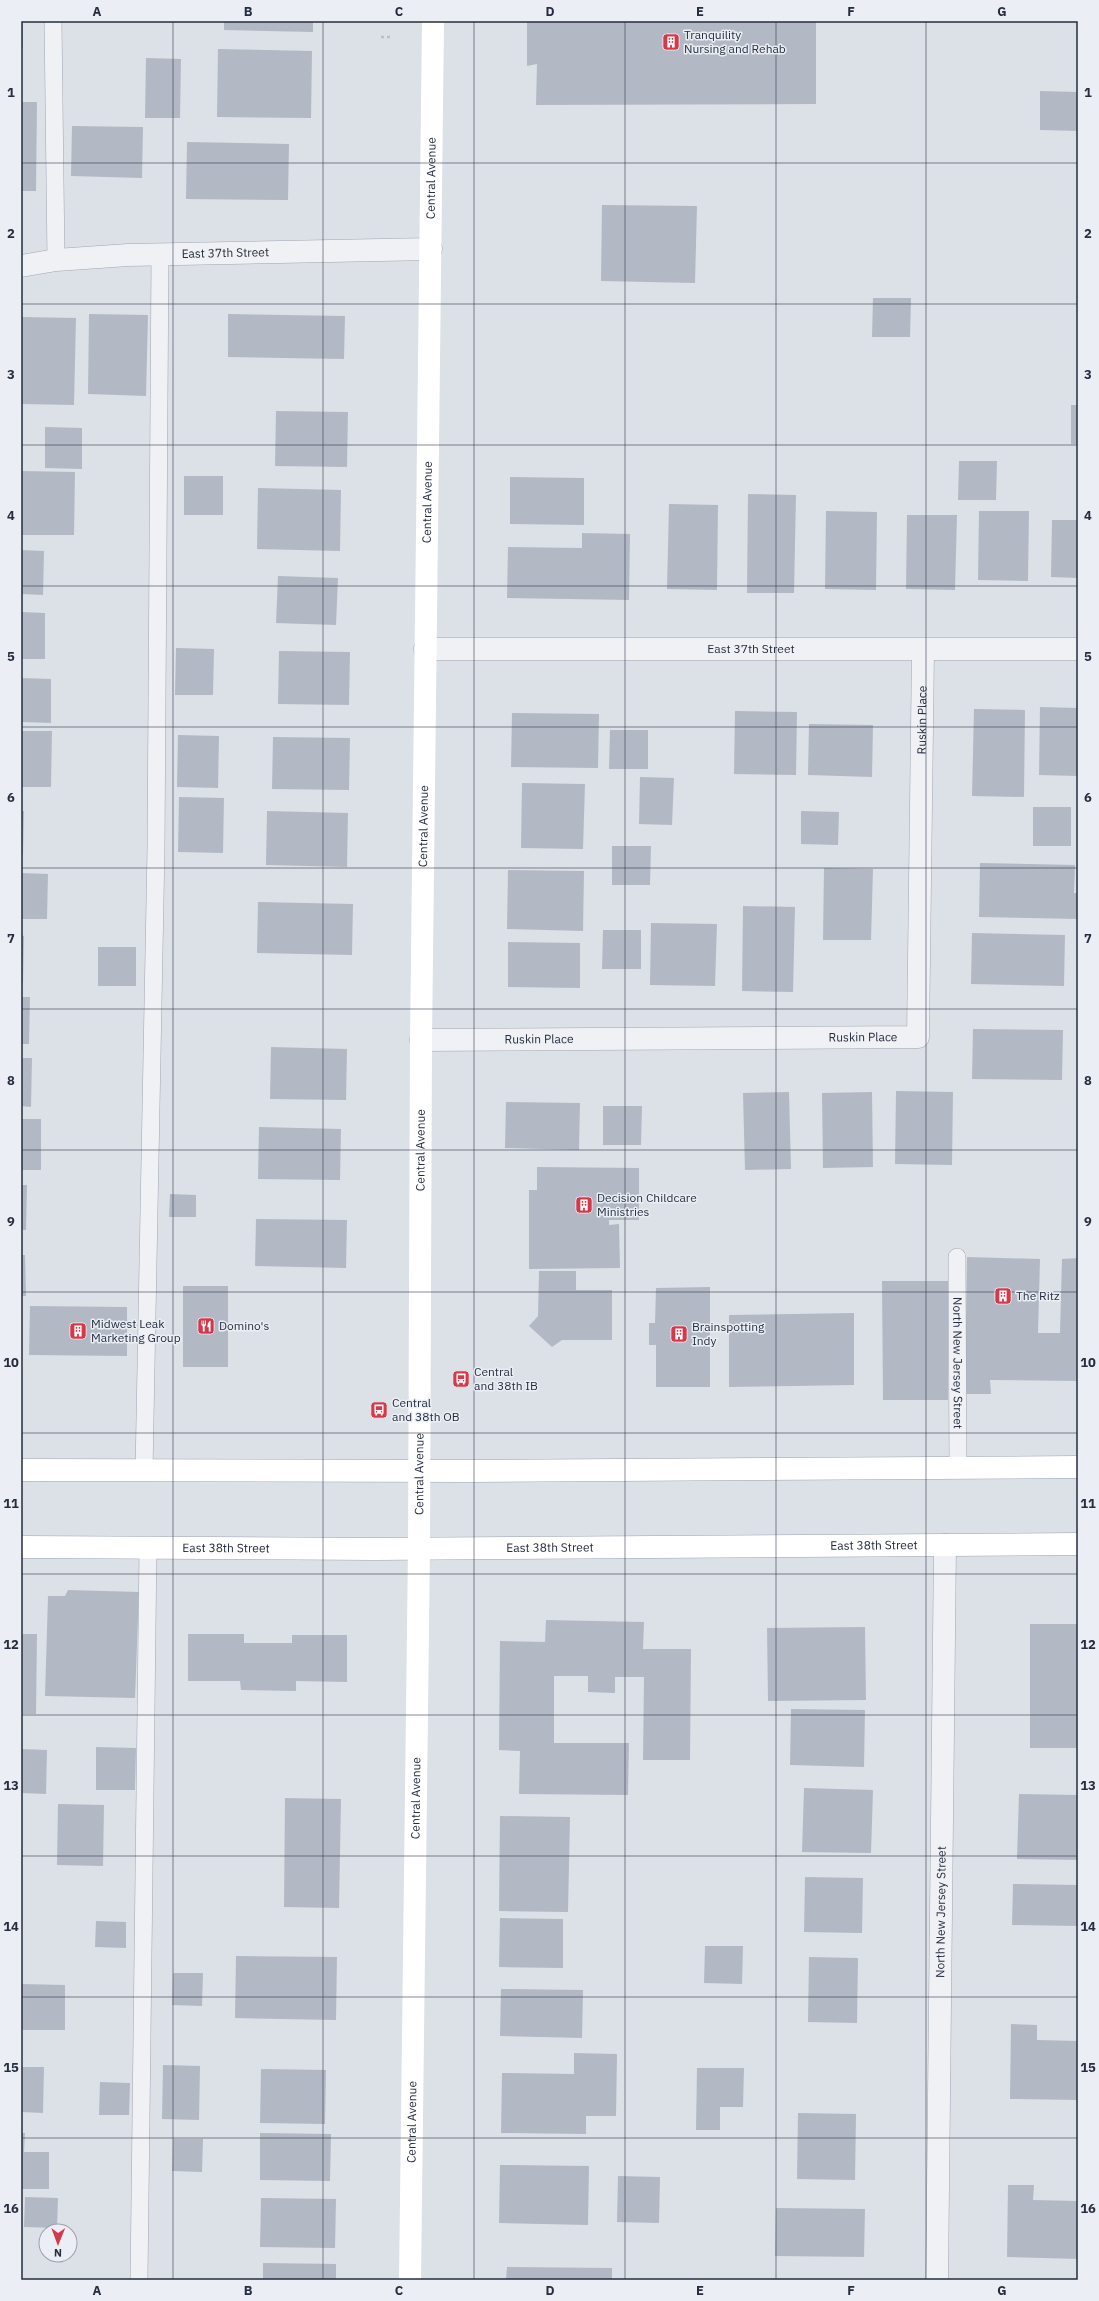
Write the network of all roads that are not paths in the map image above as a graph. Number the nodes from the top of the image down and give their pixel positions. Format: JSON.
{"nodes":[{"id":1,"x":53,"y":21,"type":"edge"},
{"id":2,"x":433,"y":21,"type":"edge"},
{"id":3,"x":431,"y":249,"type":"junction"},
{"id":4,"x":160,"y":254,"type":"junction"},
{"id":5,"x":56,"y":260,"type":"junction"},
{"id":6,"x":21,"y":266,"type":"edge"},
{"id":7,"x":425,"y":649,"type":"junction"},
{"id":8,"x":1078,"y":649,"type":"edge"},
{"id":9,"x":922,"y":650,"type":"junction"},
{"id":10,"x":421,"y":1040,"type":"junction"},
{"id":11,"x":957,"y":1258,"type":"dead end"},
{"id":12,"x":1078,"y":1467,"type":"edge"},
{"id":13,"x":958,"y":1468,"type":"junction"},
{"id":14,"x":21,"y":1470,"type":"edge"},
{"id":15,"x":144,"y":1470,"type":"junction"},
{"id":16,"x":418,"y":1471,"type":"junction"},
{"id":17,"x":1078,"y":1544,"type":"edge"},
{"id":18,"x":945,"y":1545,"type":"junction"},
{"id":19,"x":21,"y":1547,"type":"edge"},
{"id":20,"x":148,"y":1548,"type":"junction"},
{"id":21,"x":419,"y":1548,"type":"junction"},
{"id":22,"x":139,"y":2280,"type":"edge"},
{"id":23,"x":410,"y":2280,"type":"edge"},
{"id":24,"x":936,"y":2280,"type":"edge"}],
"edges":[{"from":1,"to":5,"type":"lane"},
{"from":2,"to":3,"type":"main road","name":"Central Avenue"},
{"from":3,"to":4,"type":"street","name":"East 37th Street"},
{"from":3,"to":7,"type":"main road","name":"Central Avenue"},
{"from":4,"to":5,"type":"street","name":"East 37th Street"},
{"from":4,"to":15,"type":"lane"},
{"from":5,"to":6,"type":"street","name":"East 37th Street"},
{"from":7,"to":9,"type":"street","name":"East 37th Street"},
{"from":7,"to":10,"type":"main road","name":"Central Avenue"},
{"from":8,"to":9,"type":"street","name":"East 37th Street"},
{"from":9,"to":10,"type":"street","name":"Ruskin Place"},
{"from":10,"to":16,"type":"main road","name":"Central Avenue"},
{"from":11,"to":13,"type":"lane","name":"North New Jersey Street"},
{"from":12,"to":13,"type":"main road"},
{"from":13,"to":16,"type":"main road"},
{"from":14,"to":15,"type":"main road"},
{"from":15,"to":16,"type":"main road"},
{"from":16,"to":21,"type":"main road","name":"Central Avenue"},
{"from":17,"to":18,"type":"main road","name":"East 38th Street"},
{"from":18,"to":21,"type":"main road","name":"East 38th Street"},
{"from":18,"to":24,"type":"street","name":"North New Jersey Street"},
{"from":19,"to":20,"type":"main road","name":"East 38th Street"},
{"from":20,"to":21,"type":"main road","name":"East 38th Street"},
{"from":20,"to":22,"type":"lane"},
{"from":21,"to":23,"type":"main road","name":"Central Avenue"}]}
